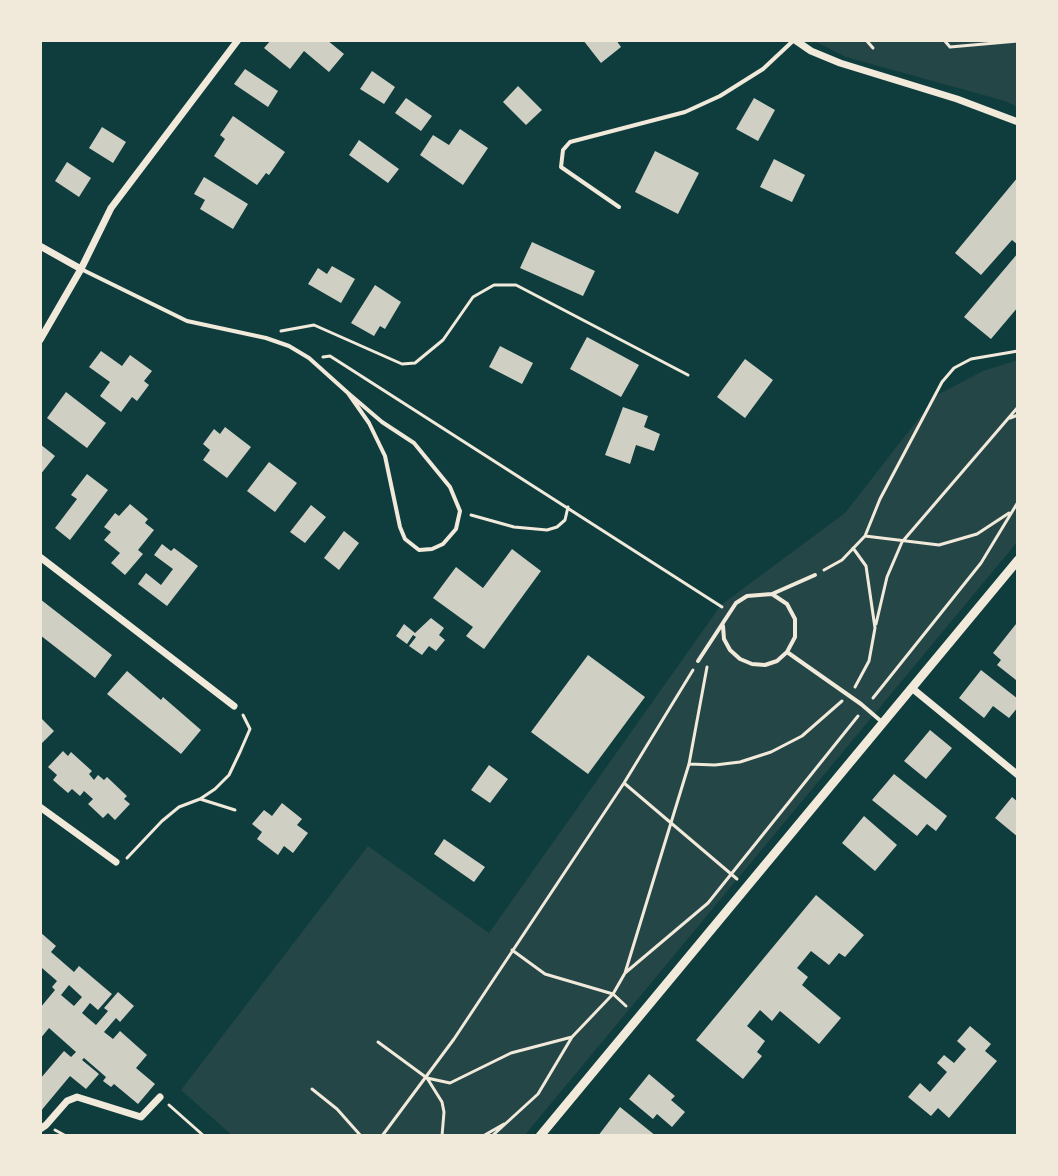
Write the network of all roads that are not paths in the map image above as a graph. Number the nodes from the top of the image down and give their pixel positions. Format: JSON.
{"nodes":[{"id":1,"x":238,"y":40,"type":"edge"},
{"id":2,"x":794,"y":40,"type":"edge"},
{"id":3,"x":1018,"y":122,"type":"edge"},
{"id":4,"x":619,"y":207,"type":"dead end"},
{"id":5,"x":40,"y":246,"type":"edge"},
{"id":6,"x":81,"y":269,"type":"junction"},
{"id":7,"x":40,"y":340,"type":"edge"},
{"id":8,"x":348,"y":393,"type":"junction"},
{"id":9,"x":40,"y":557,"type":"edge"},
{"id":10,"x":1018,"y":560,"type":"edge"},
{"id":11,"x":815,"y":575,"type":"road end"},
{"id":12,"x":772,"y":594,"type":"junction"},
{"id":13,"x":723,"y":626,"type":"junction"},
{"id":14,"x":787,"y":652,"type":"junction"},
{"id":15,"x":698,"y":661,"type":"road end"},
{"id":16,"x":913,"y":689,"type":"junction"},
{"id":17,"x":234,"y":706,"type":"road end"},
{"id":18,"x":884,"y":723,"type":"junction"},
{"id":19,"x":1018,"y":775,"type":"edge"},
{"id":20,"x":40,"y":807,"type":"edge"},
{"id":21,"x":116,"y":862,"type":"road end"},
{"id":22,"x":160,"y":1097,"type":"road end"},
{"id":23,"x":40,"y":1129,"type":"edge"},
{"id":24,"x":540,"y":1136,"type":"edge"}],
"edges":[{"from":1,"to":6,"type":"street"},
{"from":2,"to":3,"type":"street"},
{"from":2,"to":4,"type":"lane"},
{"from":5,"to":6,"type":"street"},
{"from":6,"to":7,"type":"street"},
{"from":6,"to":8,"type":"lane"},
{"from":8,"to":8,"type":"lane"},
{"from":9,"to":17,"type":"street"},
{"from":10,"to":16,"type":"street"},
{"from":11,"to":12,"type":"lane"},
{"from":12,"to":13,"type":"lane"},
{"from":12,"to":14,"type":"lane"},
{"from":13,"to":14,"type":"lane"},
{"from":13,"to":15,"type":"lane"},
{"from":14,"to":18,"type":"lane"},
{"from":16,"to":18,"type":"street"},
{"from":16,"to":19,"type":"street"},
{"from":18,"to":24,"type":"street"},
{"from":20,"to":21,"type":"street"},
{"from":22,"to":23,"type":"street"}]}
